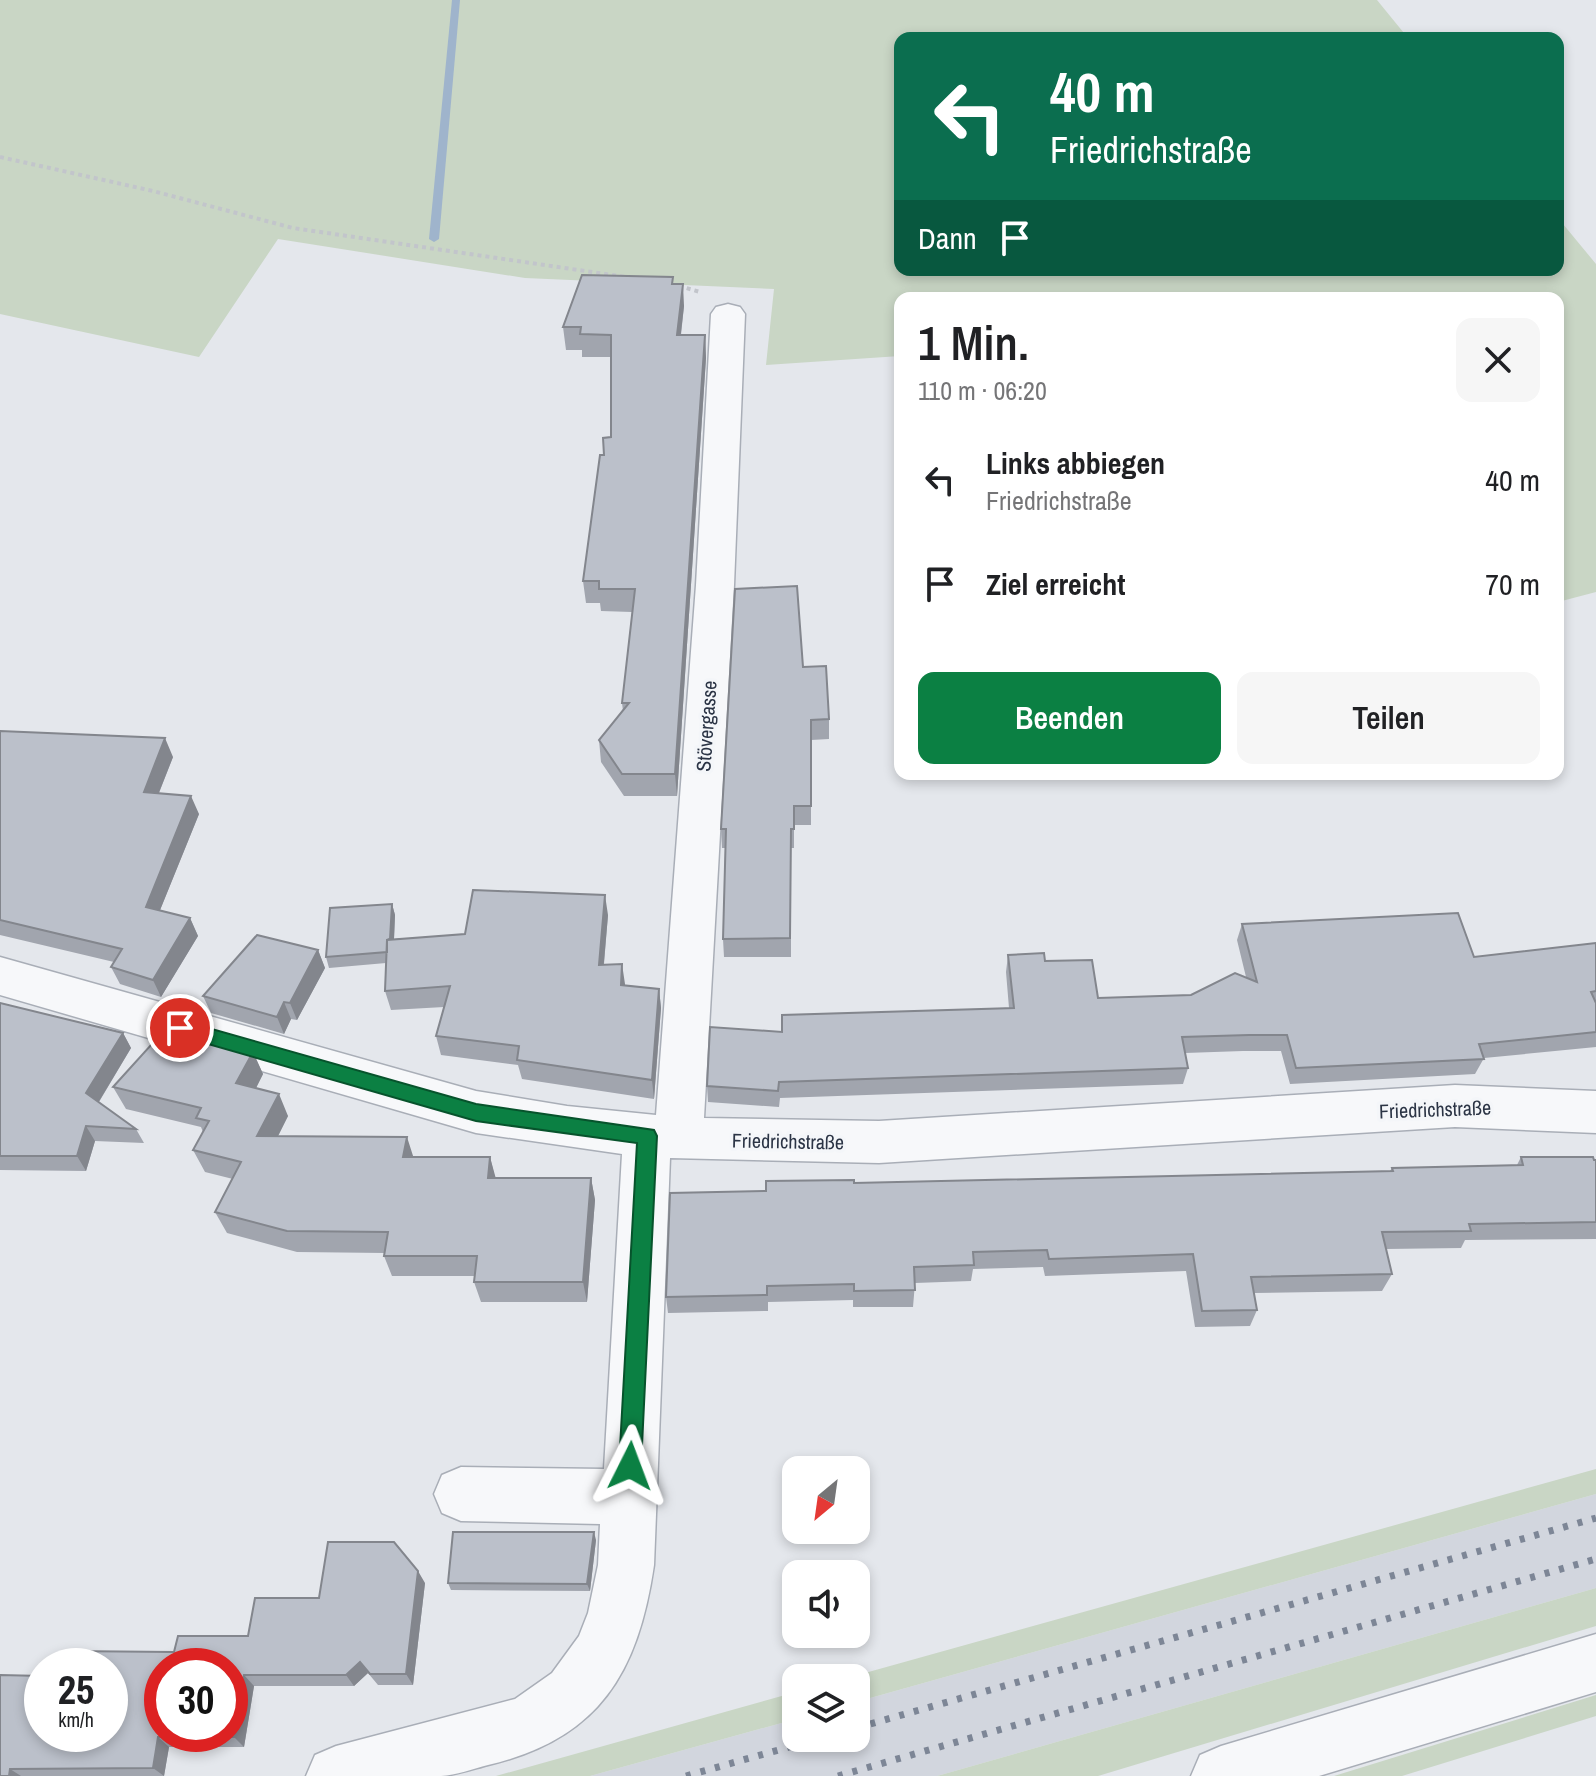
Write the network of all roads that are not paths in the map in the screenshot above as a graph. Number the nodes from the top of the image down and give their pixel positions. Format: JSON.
{"nodes":[{"id":1,"x":728,"y":314,"type":"road end"},
{"id":2,"x":0,"y":976,"type":"edge"},
{"id":3,"x":1596,"y":1112,"type":"edge"},
{"id":4,"x":663,"y":1136,"type":"junction"},
{"id":5,"x":461,"y":1494,"type":"dead end"},
{"id":6,"x":629,"y":1497,"type":"junction"},
{"id":7,"x":1596,"y":1663,"type":"edge"},
{"id":8,"x":336,"y":1776,"type":"edge"},
{"id":9,"x":1221,"y":1776,"type":"edge"}],
"edges":[{"from":1,"to":4,"type":"street","name":"Stövergasse"},
{"from":2,"to":4,"type":"street","name":"Friedrichstraße"},
{"from":3,"to":4,"type":"street","name":"Friedrichstraße"},
{"from":4,"to":6,"type":"street","name":"Stövergasse"},
{"from":5,"to":6,"type":"street"},
{"from":6,"to":8,"type":"street","name":"Stövergasse"},
{"from":7,"to":9,"type":"street"}]}
